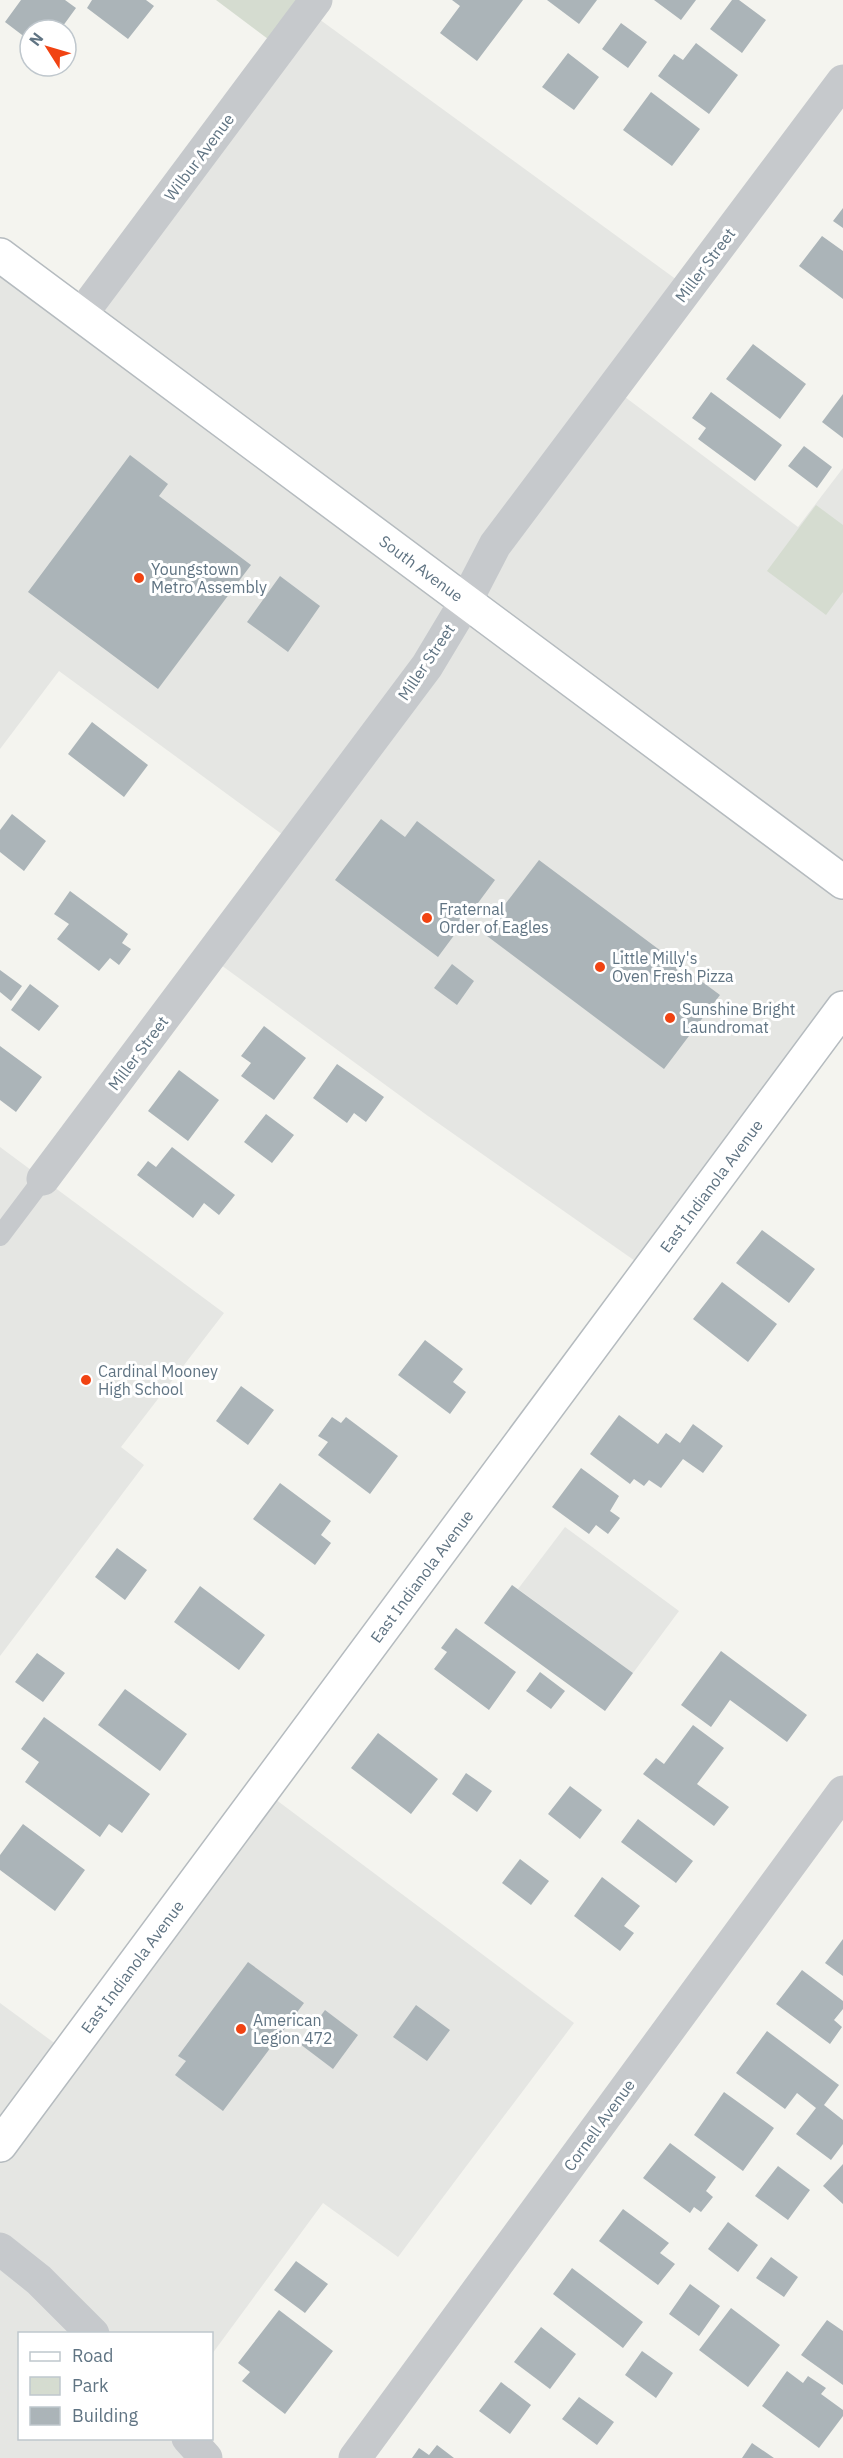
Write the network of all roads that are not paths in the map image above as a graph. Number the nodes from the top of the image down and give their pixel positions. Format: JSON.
{"nodes":[{"id":1,"x":316,"y":0,"type":"edge"},
{"id":2,"x":843,"y":81,"type":"edge"},
{"id":3,"x":0,"y":255,"type":"edge"},
{"id":4,"x":81,"y":315,"type":"junction"},
{"id":5,"x":465,"y":601,"type":"junction"},
{"id":6,"x":843,"y":882,"type":"edge"},
{"id":7,"x":843,"y":1008,"type":"edge"},
{"id":8,"x":43,"y":1179,"type":"joint"},
{"id":9,"x":0,"y":1236,"type":"edge"},
{"id":10,"x":843,"y":1792,"type":"edge"},
{"id":11,"x":0,"y":2145,"type":"edge"},
{"id":12,"x":0,"y":2249,"type":"edge"},
{"id":13,"x":91,"y":2332,"type":"edge"},
{"id":14,"x":189,"y":2440,"type":"edge"},
{"id":15,"x":206,"y":2458,"type":"edge"},
{"id":16,"x":355,"y":2458,"type":"edge"}],
"edges":[{"from":1,"to":4,"type":"street","name":"Wilbur Avenue"},
{"from":2,"to":5,"type":"street","name":"Miller Street"},
{"from":3,"to":4,"type":"street","name":"South Avenue"},
{"from":4,"to":5,"type":"street","name":"South Avenue"},
{"from":5,"to":6,"type":"street","name":"South Avenue"},
{"from":5,"to":8,"type":"street","name":"Miller Street"},
{"from":7,"to":11,"type":"street","name":"East Indianola Avenue"},
{"from":8,"to":9,"type":"lane"},
{"from":10,"to":16,"type":"street","name":"Cornell Avenue"},
{"from":12,"to":13,"type":"street"},
{"from":14,"to":15,"type":"street"}]}
